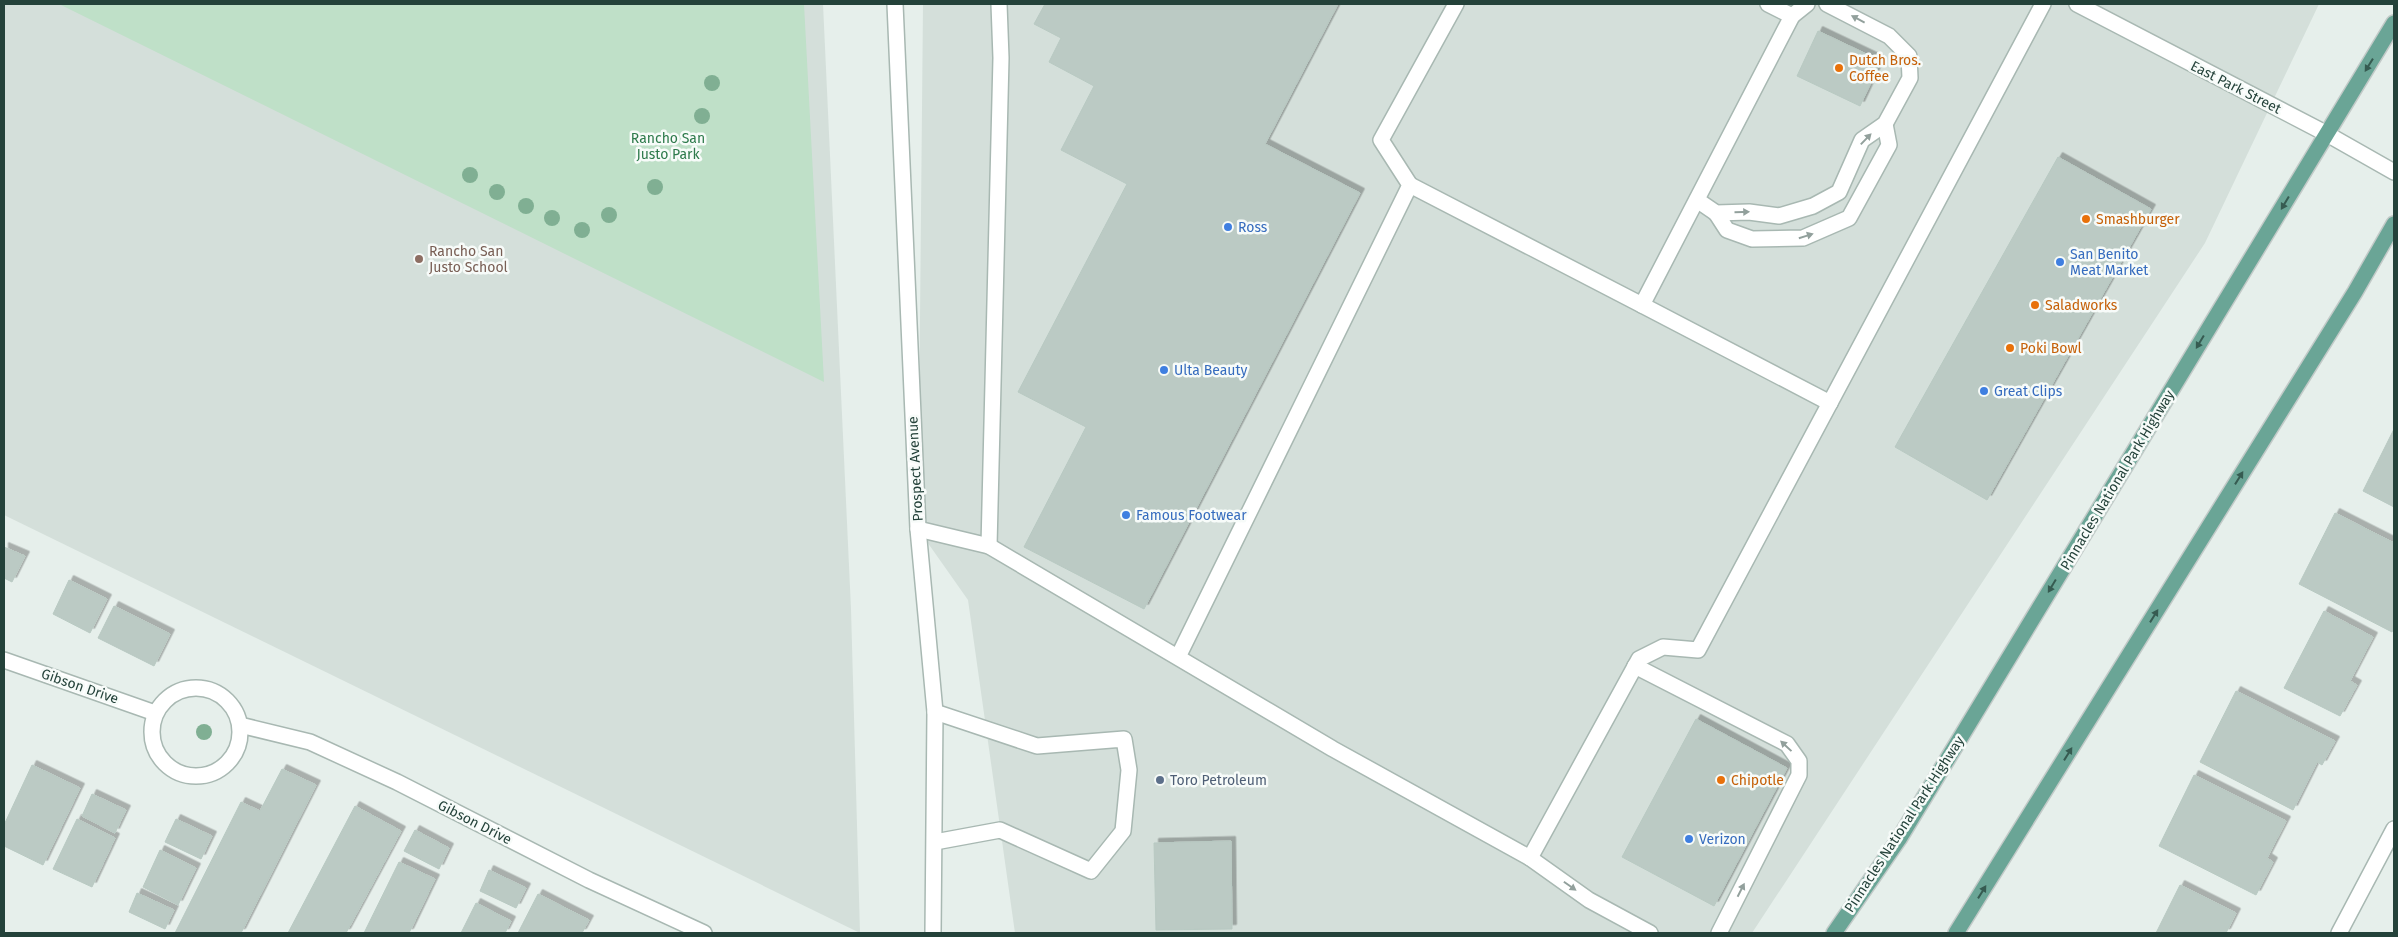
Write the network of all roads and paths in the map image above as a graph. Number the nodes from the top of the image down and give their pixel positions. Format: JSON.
{"nodes":[{"id":1,"x":895,"y":4,"type":"edge"},
{"id":2,"x":999,"y":4,"type":"edge"},
{"id":3,"x":1456,"y":4,"type":"edge"},
{"id":4,"x":1768,"y":4,"type":"edge"},
{"id":5,"x":1808,"y":4,"type":"edge"},
{"id":6,"x":1827,"y":4,"type":"edge"},
{"id":7,"x":2043,"y":4,"type":"edge"},
{"id":8,"x":2077,"y":4,"type":"edge"},
{"id":9,"x":1792,"y":16,"type":"junction"},
{"id":10,"x":2394,"y":23,"type":"edge"},
{"id":11,"x":1885,"y":124,"type":"junction"},
{"id":12,"x":2327,"y":134,"type":"junction"},
{"id":13,"x":2394,"y":172,"type":"edge"},
{"id":14,"x":1410,"y":185,"type":"junction"},
{"id":15,"x":1697,"y":200,"type":"junction"},
{"id":16,"x":1716,"y":213,"type":"junction"},
{"id":17,"x":2394,"y":224,"type":"edge"},
{"id":18,"x":1642,"y":305,"type":"junction"},
{"id":19,"x":1830,"y":403,"type":"junction"},
{"id":20,"x":918,"y":530,"type":"junction"},
{"id":21,"x":989,"y":546,"type":"junction"},
{"id":22,"x":1178,"y":657,"type":"junction"},
{"id":23,"x":4,"y":660,"type":"edge"},
{"id":24,"x":1636,"y":666,"type":"junction"},
{"id":25,"x":935,"y":712,"type":"junction"},
{"id":26,"x":156,"y":713,"type":"junction"},
{"id":27,"x":240,"y":725,"type":"junction"},
{"id":28,"x":2394,"y":828,"type":"edge"},
{"id":29,"x":935,"y":842,"type":"junction"},
{"id":30,"x":1530,"y":858,"type":"junction"},
{"id":31,"x":704,"y":933,"type":"edge"},
{"id":32,"x":933,"y":933,"type":"edge"},
{"id":33,"x":1650,"y":933,"type":"edge"},
{"id":34,"x":1719,"y":933,"type":"edge"},
{"id":35,"x":1834,"y":933,"type":"edge"},
{"id":36,"x":1956,"y":933,"type":"edge"},
{"id":37,"x":2339,"y":933,"type":"edge"}],
"edges":[{"from":1,"to":20,"type":"street","name":"Prospect Avenue"},
{"from":2,"to":21,"type":"street"},
{"from":3,"to":14,"type":"street"},
{"from":4,"to":9,"type":"street"},
{"from":5,"to":9,"type":"street"},
{"from":11,"to":6,"type":"street","one_way":true},
{"from":7,"to":19,"type":"street"},
{"from":8,"to":12,"type":"street","name":"East Park Street"},
{"from":9,"to":15,"type":"street"},
{"from":10,"to":12,"type":"main road","name":"Pinnacles National Park Highway","one_way":true},
{"from":16,"to":11,"type":"street","one_way":true},
{"from":16,"to":11,"type":"street","one_way":true},
{"from":12,"to":13,"type":"street","name":"East Park Street"},
{"from":12,"to":35,"type":"main road","name":"Pinnacles National Park Highway","one_way":true},
{"from":14,"to":18,"type":"street"},
{"from":14,"to":22,"type":"street"},
{"from":15,"to":16,"type":"street"},
{"from":15,"to":18,"type":"street"},
{"from":36,"to":17,"type":"main road","one_way":true},
{"from":18,"to":19,"type":"street"},
{"from":19,"to":24,"type":"street"},
{"from":20,"to":21,"type":"street"},
{"from":20,"to":25,"type":"street","name":"Prospect Avenue"},
{"from":21,"to":22,"type":"street"},
{"from":22,"to":30,"type":"street"},
{"from":23,"to":26,"type":"street","name":"Gibson Drive"},
{"from":24,"to":30,"type":"street"},
{"from":34,"to":24,"type":"street","one_way":true},
{"from":25,"to":29,"type":"street","name":"Prospect Avenue"},
{"from":25,"to":29,"type":"street"},
{"from":26,"to":27,"type":"street"},
{"from":26,"to":27,"type":"street"},
{"from":27,"to":31,"type":"street","name":"Gibson Drive"},
{"from":28,"to":37,"type":"street"},
{"from":29,"to":32,"type":"street","name":"Prospect Avenue"},
{"from":30,"to":33,"type":"street","one_way":true}]}
